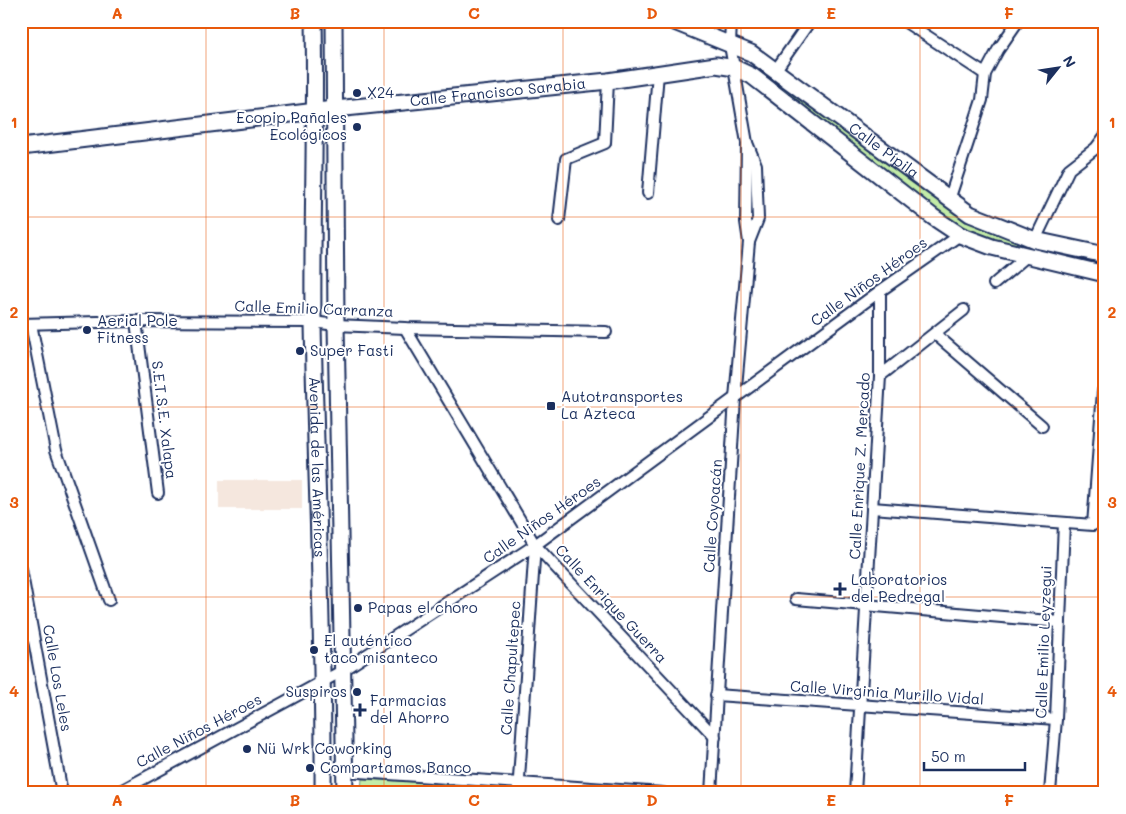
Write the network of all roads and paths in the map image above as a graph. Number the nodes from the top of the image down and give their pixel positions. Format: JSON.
{"nodes":[{"id":1,"x":314,"y":21,"type":"edge"},
{"id":2,"x":334,"y":21,"type":"edge"},
{"id":3,"x":672,"y":21,"type":"edge"},
{"id":4,"x":731,"y":21,"type":"edge"},
{"id":5,"x":810,"y":21,"type":"edge"},
{"id":6,"x":904,"y":21,"type":"edge"},
{"id":7,"x":1018,"y":21,"type":"edge"},
{"id":8,"x":730,"y":45,"type":"junction"},
{"id":9,"x":734,"y":68,"type":"junction"},
{"id":10,"x":775,"y":70,"type":"junction"},
{"id":11,"x":658,"y":73,"type":"junction"},
{"id":12,"x":985,"y":74,"type":"junction"},
{"id":13,"x":608,"y":81,"type":"junction"},
{"id":14,"x":335,"y":109,"type":"junction"},
{"id":15,"x":316,"y":111,"type":"junction"},
{"id":16,"x":1105,"y":136,"type":"edge"},
{"id":17,"x":21,"y":147,"type":"edge"},
{"id":18,"x":648,"y":193,"type":"dead end"},
{"id":19,"x":949,"y":200,"type":"junction"},
{"id":20,"x":559,"y":220,"type":"dead end"},
{"id":21,"x":960,"y":235,"type":"junction"},
{"id":22,"x":1035,"y":240,"type":"junction"},
{"id":23,"x":1027,"y":256,"type":"junction"},
{"id":24,"x":1105,"y":256,"type":"edge"},
{"id":25,"x":1105,"y":274,"type":"edge"},
{"id":26,"x":994,"y":284,"type":"dead end"},
{"id":27,"x":880,"y":291,"type":"junction"},
{"id":28,"x":964,"y":310,"type":"dead end"},
{"id":29,"x":136,"y":321,"type":"junction"},
{"id":30,"x":313,"y":322,"type":"junction"},
{"id":31,"x":26,"y":324,"type":"edge"},
{"id":32,"x":336,"y":325,"type":"junction"},
{"id":33,"x":404,"y":328,"type":"junction"},
{"id":34,"x":606,"y":332,"type":"dead end"},
{"id":35,"x":935,"y":334,"type":"junction"},
{"id":36,"x":880,"y":376,"type":"junction"},
{"id":37,"x":1103,"y":391,"type":"dead end"},
{"id":38,"x":735,"y":398,"type":"junction"},
{"id":39,"x":1042,"y":426,"type":"dead end"},
{"id":40,"x":158,"y":494,"type":"dead end"},
{"id":41,"x":872,"y":508,"type":"junction"},
{"id":42,"x":1064,"y":522,"type":"junction"},
{"id":43,"x":535,"y":545,"type":"junction"},
{"id":44,"x":21,"y":569,"type":"edge"},
{"id":45,"x":796,"y":599,"type":"dead end"},
{"id":46,"x":109,"y":600,"type":"dead end"},
{"id":47,"x":867,"y":605,"type":"junction"},
{"id":48,"x":31,"y":622,"type":"junction"},
{"id":49,"x":1060,"y":622,"type":"junction"},
{"id":50,"x":21,"y":627,"type":"edge"},
{"id":51,"x":342,"y":671,"type":"junction"},
{"id":52,"x":323,"y":682,"type":"junction"},
{"id":53,"x":716,"y":696,"type":"junction"},
{"id":54,"x":859,"y":706,"type":"junction"},
{"id":55,"x":1056,"y":719,"type":"junction"},
{"id":56,"x":715,"y":736,"type":"junction"},
{"id":57,"x":345,"y":771,"type":"junction"},
{"id":58,"x":519,"y":781,"type":"junction"},
{"id":59,"x":62,"y":793,"type":"edge"},
{"id":60,"x":117,"y":793,"type":"edge"},
{"id":61,"x":323,"y":793,"type":"edge"},
{"id":62,"x":345,"y":793,"type":"edge"},
{"id":63,"x":518,"y":793,"type":"edge"},
{"id":64,"x":663,"y":793,"type":"edge"},
{"id":65,"x":711,"y":793,"type":"edge"},
{"id":66,"x":855,"y":793,"type":"edge"},
{"id":67,"x":1050,"y":793,"type":"edge"}],
"edges":[{"from":1,"to":15,"type":"main road","name":"Avenida de las Américas"},
{"from":2,"to":14,"type":"main road","name":"Avenida de las Américas"},
{"from":3,"to":8,"type":"main road","name":"Calle Pípila"},
{"from":4,"to":8,"type":"street","name":"Calle Coyoacán"},
{"from":5,"to":10,"type":"street"},
{"from":6,"to":12,"type":"street"},
{"from":7,"to":12,"type":"street"},
{"from":8,"to":9,"type":"street","name":"Calle Coyoacán"},
{"from":8,"to":10,"type":"main road","name":"Calle Pípila"},
{"from":9,"to":11,"type":"main road","name":"Calle Francisco Sarabia"},
{"from":9,"to":21,"type":"main road","name":"Calle Pípila"},
{"from":9,"to":38,"type":"street","name":"Calle Coyoacán"},
{"from":10,"to":19,"type":"main road","name":"Calle Pípila"},
{"from":11,"to":13,"type":"main road","name":"Calle Francisco Sarabia"},
{"from":11,"to":18,"type":"street"},
{"from":12,"to":19,"type":"street"},
{"from":13,"to":14,"type":"main road","name":"Calle Francisco Sarabia"},
{"from":13,"to":20,"type":"street"},
{"from":14,"to":15,"type":"main road","name":"Calle Francisco Sarabia"},
{"from":14,"to":32,"type":"main road","name":"Avenida de las Américas"},
{"from":15,"to":17,"type":"main road","name":"Calle Francisco Sarabia"},
{"from":15,"to":30,"type":"main road","name":"Avenida de las Américas"},
{"from":16,"to":22,"type":"street"},
{"from":19,"to":22,"type":"main road","name":"Calle Pípila"},
{"from":21,"to":23,"type":"main road","name":"Calle Pípila"},
{"from":21,"to":27,"type":"street","name":"Calle Niños Héroes"},
{"from":22,"to":24,"type":"main road","name":"Calle Pípila"},
{"from":23,"to":25,"type":"main road","name":"Calle Pípila"},
{"from":23,"to":26,"type":"street"},
{"from":27,"to":36,"type":"street","name":"Calle Enrique Z. Mercado"},
{"from":27,"to":38,"type":"street","name":"Calle Niños Héroes"},
{"from":28,"to":35,"type":"street"},
{"from":29,"to":30,"type":"street","name":"Calle Emilio Carranza"},
{"from":29,"to":31,"type":"street","name":"Calle Emilio Carranza"},
{"from":29,"to":40,"type":"street","name":"S.E.T.S.E. Xalapa"},
{"from":30,"to":32,"type":"street","name":"Calle Emilio Carranza"},
{"from":30,"to":52,"type":"main road","name":"Avenida de las Américas"},
{"from":31,"to":46,"type":"street"},
{"from":32,"to":33,"type":"street","name":"Calle Emilio Carranza"},
{"from":32,"to":51,"type":"main road","name":"Avenida de las Américas"},
{"from":33,"to":34,"type":"street","name":"Calle Emilio Carranza"},
{"from":33,"to":43,"type":"street","name":"Calle Enrique Guerra"},
{"from":35,"to":36,"type":"street"},
{"from":35,"to":39,"type":"street"},
{"from":36,"to":41,"type":"street","name":"Calle Enrique Z. Mercado"},
{"from":37,"to":42,"type":"street"},
{"from":38,"to":43,"type":"street","name":"Calle Niños Héroes"},
{"from":38,"to":53,"type":"street","name":"Calle Coyoacán"},
{"from":41,"to":42,"type":"street"},
{"from":41,"to":47,"type":"street","name":"Calle Enrique Z. Mercado"},
{"from":42,"to":49,"type":"street","name":"Calle Emilio Leyzegui"},
{"from":43,"to":51,"type":"street","name":"Calle Niños Héroes"},
{"from":43,"to":56,"type":"street","name":"Calle Enrique Guerra"},
{"from":43,"to":58,"type":"street","name":"Calle Chapultepec"},
{"from":44,"to":48,"type":"street","name":"Calle Los Leles"},
{"from":45,"to":47,"type":"street"},
{"from":47,"to":49,"type":"street"},
{"from":47,"to":54,"type":"street","name":"Calle Enrique Z. Mercado"},
{"from":48,"to":50,"type":"street"},
{"from":48,"to":59,"type":"street","name":"Calle Los Leles"},
{"from":49,"to":55,"type":"street","name":"Calle Emilio Leyzegui"},
{"from":51,"to":52,"type":"street","name":"Calle Niños Héroes"},
{"from":51,"to":57,"type":"main road","name":"Avenida de las Américas"},
{"from":52,"to":60,"type":"street","name":"Calle Niños Héroes"},
{"from":52,"to":61,"type":"main road","name":"Avenida de las Américas"},
{"from":53,"to":54,"type":"street","name":"Calle Virginia Murillo Vidal"},
{"from":53,"to":56,"type":"street","name":"Calle Coyoacán"},
{"from":54,"to":55,"type":"street","name":"Calle Virginia Murillo Vidal"},
{"from":54,"to":66,"type":"street","name":"Calle Enrique Z. Mercado"},
{"from":55,"to":67,"type":"street","name":"Calle Emilio Leyzegui"},
{"from":56,"to":65,"type":"street","name":"Calle Coyoacán"},
{"from":57,"to":58,"type":"street"},
{"from":57,"to":62,"type":"main road","name":"Avenida de las Américas"},
{"from":58,"to":63,"type":"street","name":"Calle Chapultepec"},
{"from":58,"to":64,"type":"street"}]}
